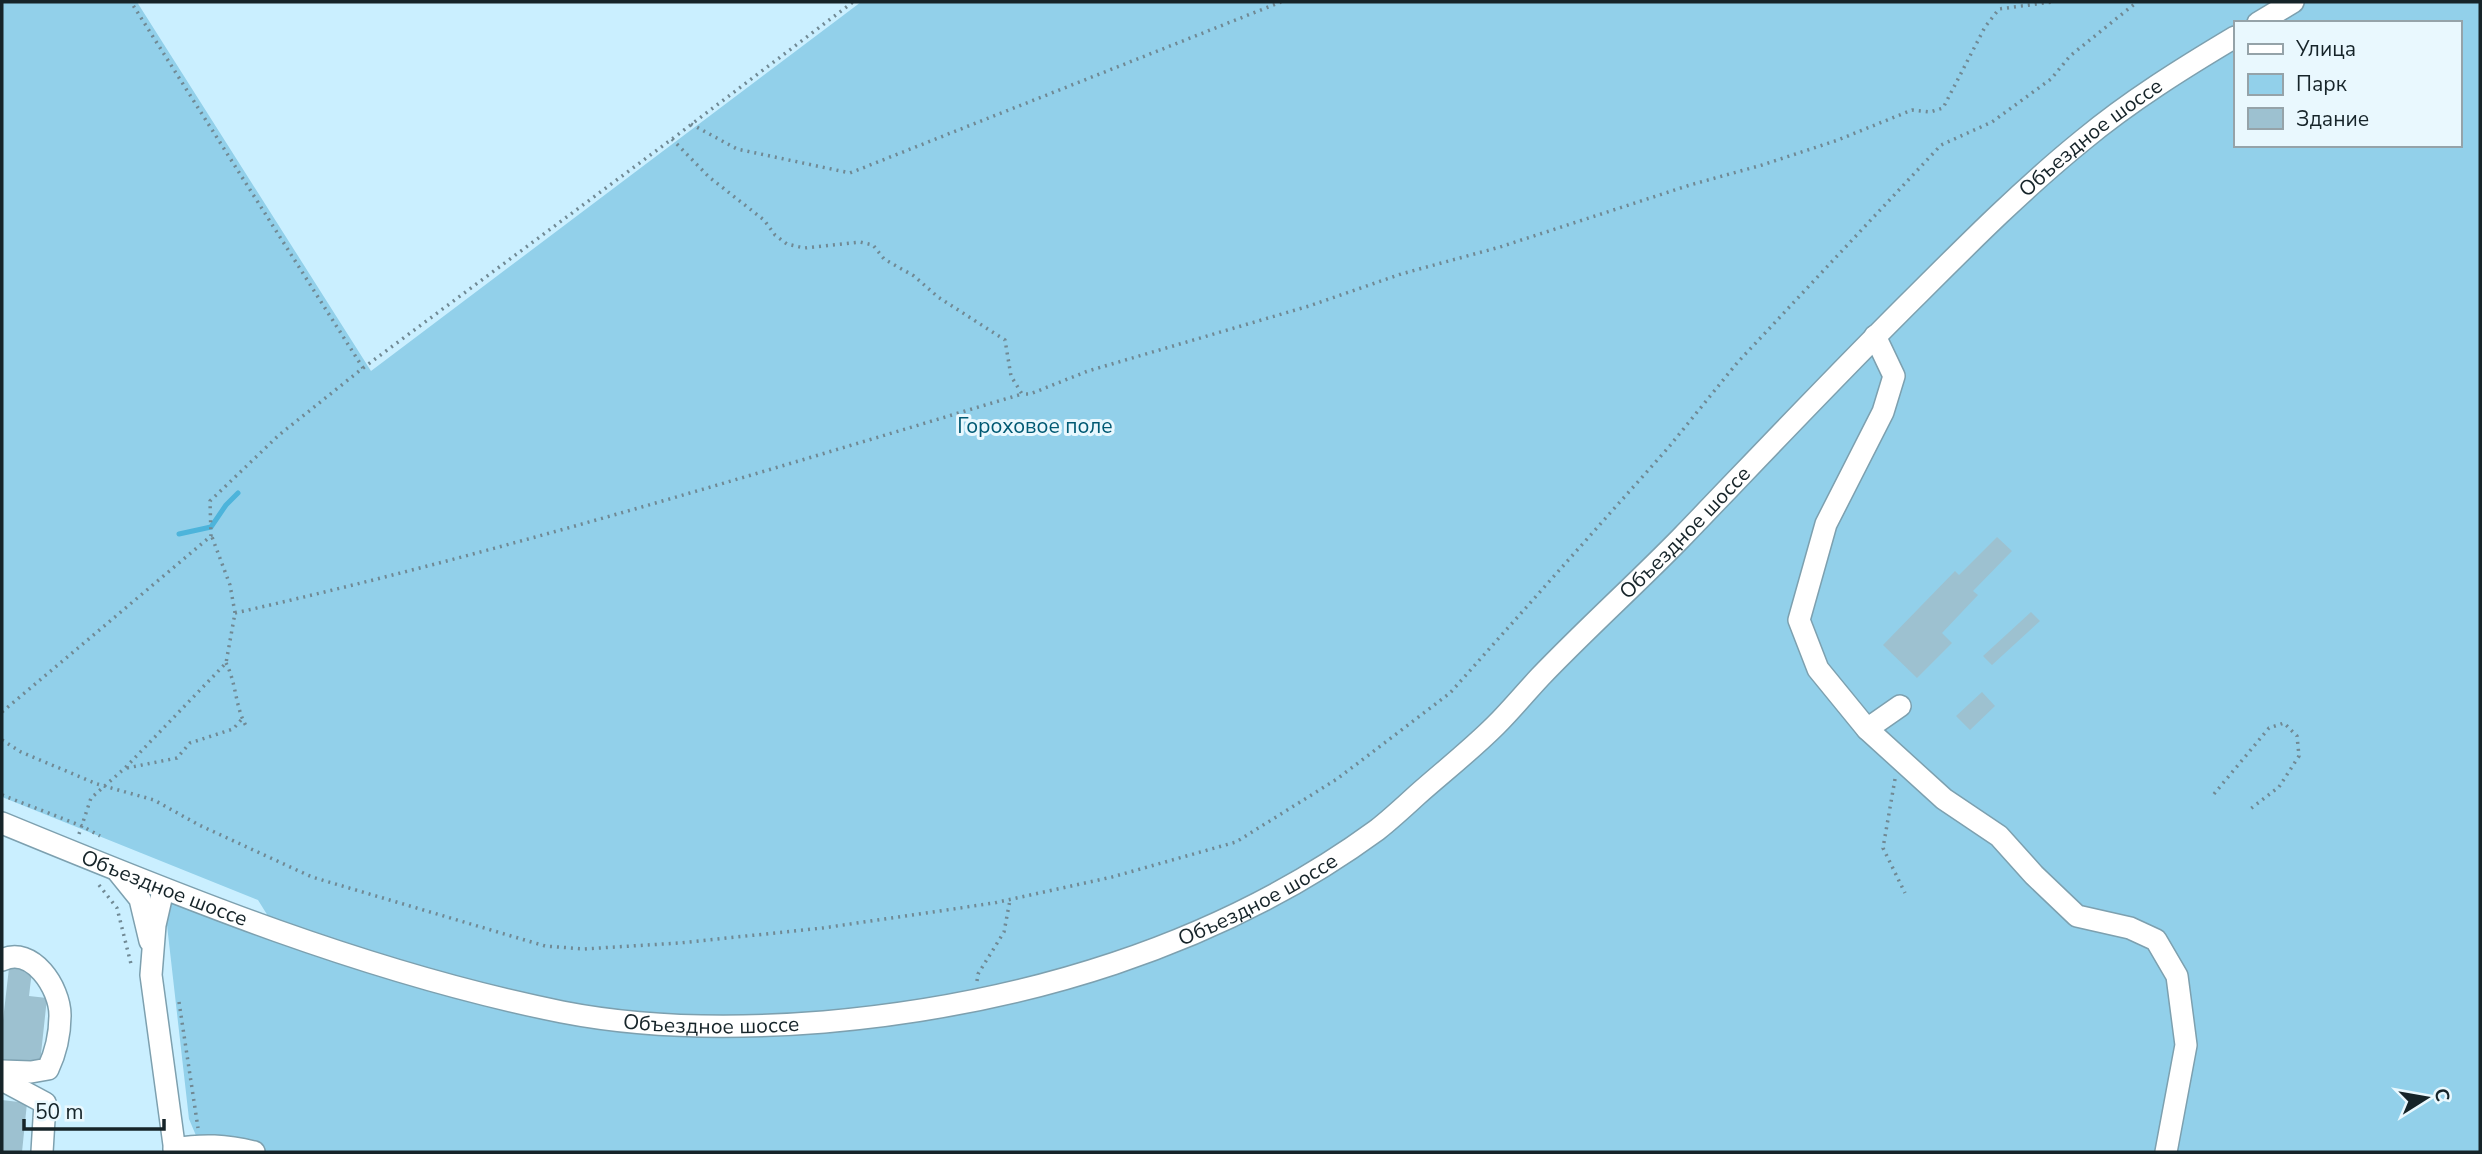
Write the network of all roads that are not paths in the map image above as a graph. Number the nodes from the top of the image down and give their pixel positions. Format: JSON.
{"nodes":[{"id":1,"x":2293,"y":2,"type":"edge"},
{"id":2,"x":2261,"y":21,"type":"edge"},
{"id":3,"x":2234,"y":38,"type":"edge"},
{"id":4,"x":1875,"y":337,"type":"junction"},
{"id":5,"x":1900,"y":706,"type":"dead end"},
{"id":6,"x":1867,"y":729,"type":"junction"},
{"id":7,"x":2,"y":823,"type":"edge"},
{"id":8,"x":118,"y":871,"type":"junction"},
{"id":9,"x":163,"y":890,"type":"junction"},
{"id":10,"x":152,"y":948,"type":"junction"},
{"id":11,"x":2,"y":960,"type":"edge"},
{"id":12,"x":2,"y":1071,"type":"edge"},
{"id":13,"x":2,"y":1080,"type":"edge"},
{"id":14,"x":175,"y":1151,"type":"edge"},
{"id":15,"x":41,"y":1152,"type":"edge"},
{"id":16,"x":254,"y":1152,"type":"edge"},
{"id":17,"x":2166,"y":1152,"type":"edge"}],
"edges":[{"from":1,"to":2,"type":"street"},
{"from":3,"to":4,"type":"street","name":"Объездное шоссе"},
{"from":4,"to":6,"type":"street"},
{"from":4,"to":9,"type":"street","name":"Объездное шоссе"},
{"from":5,"to":6,"type":"street"},
{"from":6,"to":17,"type":"street"},
{"from":7,"to":8,"type":"street","name":"Объездное шоссе"},
{"from":8,"to":9,"type":"street","name":"Объездное шоссе"},
{"from":8,"to":10,"type":"street"},
{"from":9,"to":10,"type":"street"},
{"from":10,"to":14,"type":"street"},
{"from":11,"to":12,"type":"street"},
{"from":13,"to":15,"type":"street"},
{"from":14,"to":16,"type":"street"}]}
